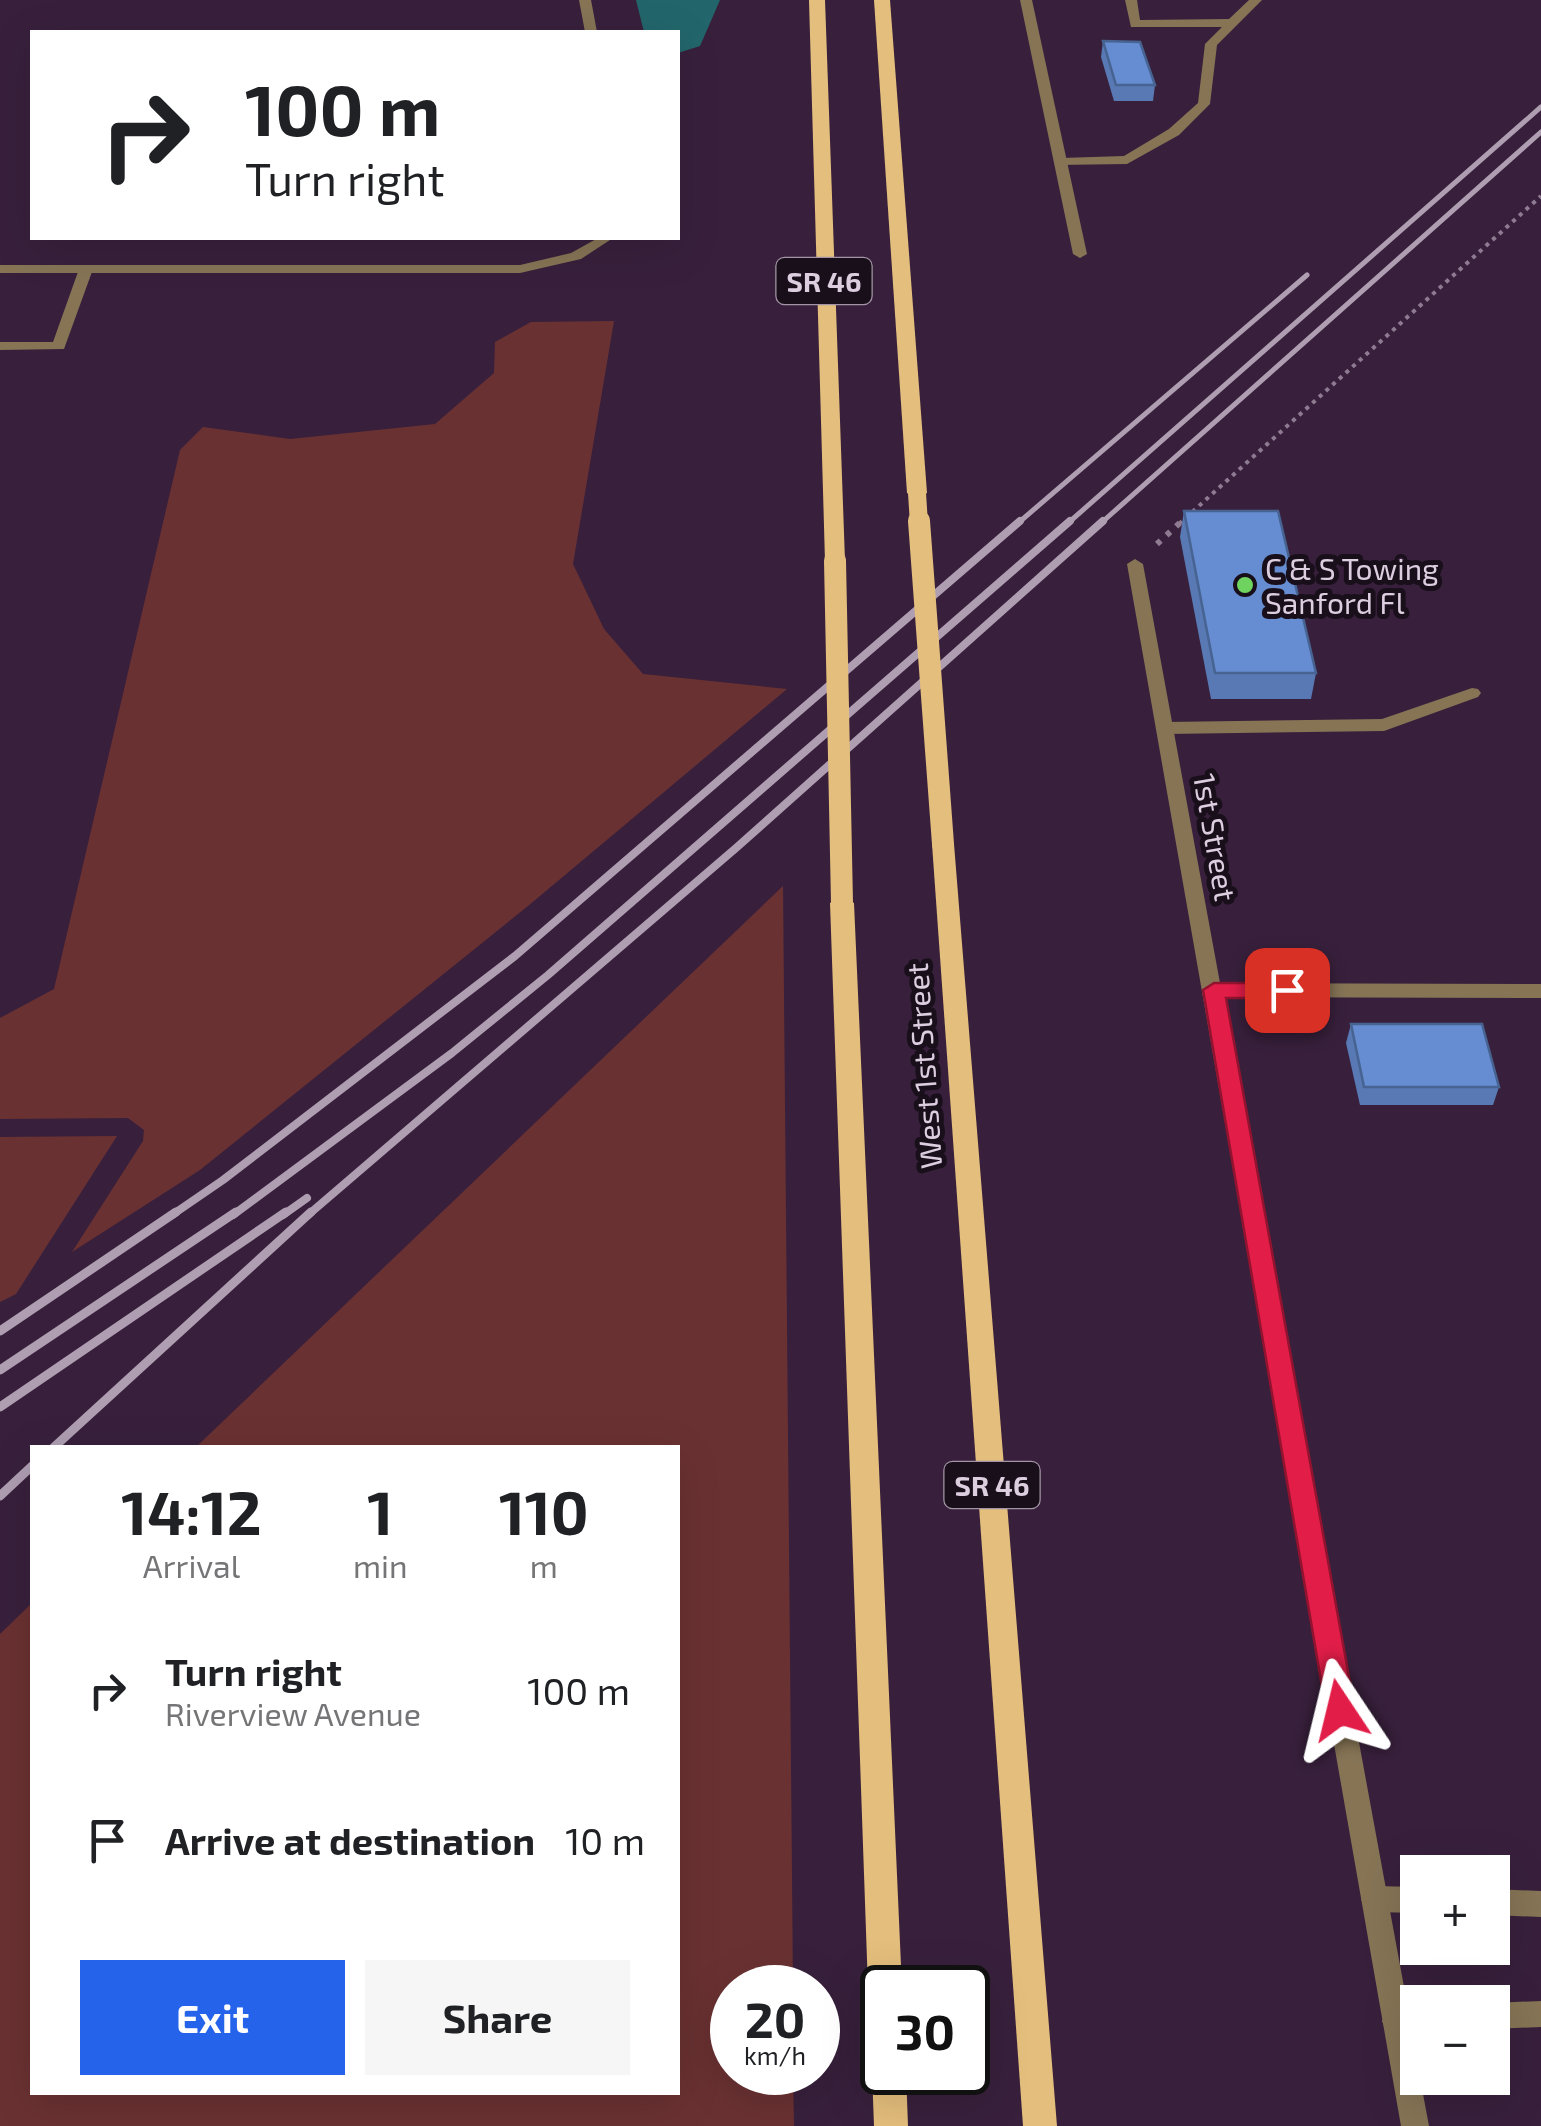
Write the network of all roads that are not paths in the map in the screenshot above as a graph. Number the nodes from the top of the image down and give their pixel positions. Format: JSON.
{"nodes":[{"id":1,"x":585,"y":0,"type":"edge"},
{"id":2,"x":817,"y":0,"type":"edge"},
{"id":3,"x":882,"y":0,"type":"edge"},
{"id":4,"x":1026,"y":0,"type":"edge"},
{"id":5,"x":1131,"y":0,"type":"edge"},
{"id":6,"x":1256,"y":0,"type":"edge"},
{"id":7,"x":1232,"y":23,"type":"junction"},
{"id":8,"x":592,"y":30,"type":"edge"},
{"id":9,"x":1060,"y":162,"type":"junction"},
{"id":10,"x":604,"y":240,"type":"edge"},
{"id":11,"x":1080,"y":254,"type":"dead end"},
{"id":12,"x":0,"y":269,"type":"edge"},
{"id":13,"x":86,"y":269,"type":"junction"},
{"id":14,"x":0,"y":346,"type":"edge"},
{"id":15,"x":1135,"y":564,"type":"road end"},
{"id":16,"x":1472,"y":693,"type":"dead end"},
{"id":17,"x":1166,"y":728,"type":"junction"},
{"id":18,"x":1214,"y":990,"type":"junction"},
{"id":19,"x":1541,"y":991,"type":"edge"},
{"id":20,"x":1374,"y":1899,"type":"junction"},
{"id":21,"x":1400,"y":1900,"type":"edge"},
{"id":22,"x":1510,"y":1903,"type":"edge"},
{"id":23,"x":1541,"y":1904,"type":"edge"},
{"id":24,"x":884,"y":1965,"type":"edge"},
{"id":25,"x":1400,"y":1994,"type":"edge"},
{"id":26,"x":1541,"y":2014,"type":"edge"},
{"id":27,"x":1510,"y":2015,"type":"edge"},
{"id":28,"x":889,"y":2095,"type":"edge"},
{"id":29,"x":1412,"y":2095,"type":"edge"},
{"id":30,"x":890,"y":2126,"type":"edge"},
{"id":31,"x":1040,"y":2126,"type":"edge"},
{"id":32,"x":1414,"y":2126,"type":"edge"}],
"edges":[{"from":1,"to":8,"type":"street"},
{"from":2,"to":24,"type":"main road","number":"SR 46","bridge":true},
{"from":3,"to":31,"type":"main road","name":"West 1st Street","number":"SR 46","bridge":true},
{"from":4,"to":9,"type":"street"},
{"from":5,"to":7,"type":"street"},
{"from":6,"to":7,"type":"street"},
{"from":7,"to":9,"type":"street"},
{"from":9,"to":11,"type":"street"},
{"from":10,"to":13,"type":"street"},
{"from":12,"to":13,"type":"street"},
{"from":13,"to":14,"type":"street"},
{"from":15,"to":17,"type":"street","name":"1st Street"},
{"from":16,"to":17,"type":"street"},
{"from":17,"to":18,"type":"street","name":"1st Street"},
{"from":18,"to":19,"type":"street"},
{"from":18,"to":20,"type":"street","name":"1st Street"},
{"from":20,"to":21,"type":"street"},
{"from":20,"to":25,"type":"street","name":"1st Street"},
{"from":22,"to":23,"type":"street"},
{"from":26,"to":27,"type":"street"},
{"from":28,"to":30,"type":"main road"},
{"from":29,"to":32,"type":"street","name":"1st Street"}]}
